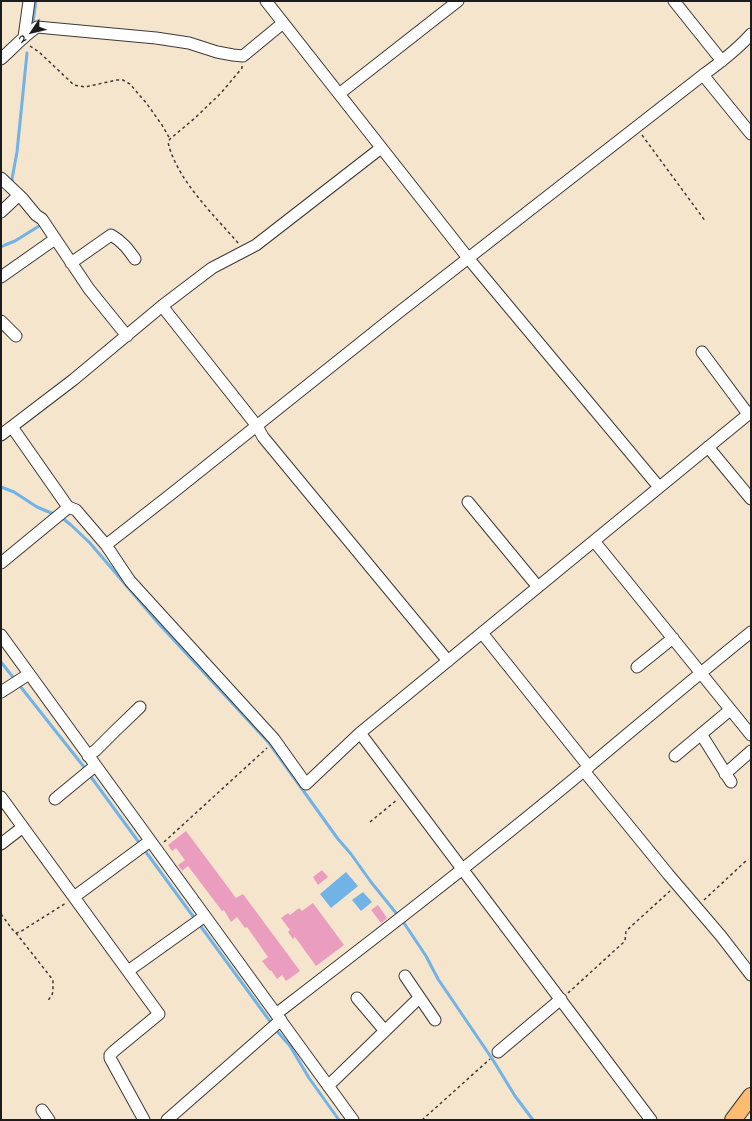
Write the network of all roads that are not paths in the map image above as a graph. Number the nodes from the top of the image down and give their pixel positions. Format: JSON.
{"nodes":[{"id":1,"x":29,"y":1,"type":"edge"},
{"id":2,"x":266,"y":1,"type":"edge"},
{"id":3,"x":458,"y":1,"type":"edge"},
{"id":4,"x":674,"y":1,"type":"edge"},
{"id":5,"x":283,"y":23,"type":"junction"},
{"id":6,"x":751,"y":34,"type":"edge"},
{"id":7,"x":22,"y":39,"type":"junction"},
{"id":8,"x":1,"y":59,"type":"edge"},
{"id":9,"x":722,"y":61,"type":"junction"},
{"id":10,"x":703,"y":75,"type":"junction"},
{"id":11,"x":339,"y":94,"type":"junction"},
{"id":12,"x":751,"y":134,"type":"edge"},
{"id":13,"x":381,"y":148,"type":"junction"},
{"id":14,"x":1,"y":178,"type":"edge"},
{"id":15,"x":19,"y":195,"type":"junction"},
{"id":16,"x":1,"y":212,"type":"edge"},
{"id":17,"x":54,"y":239,"type":"junction"},
{"id":18,"x":468,"y":258,"type":"junction"},
{"id":19,"x":135,"y":260,"type":"dead end"},
{"id":20,"x":71,"y":262,"type":"junction"},
{"id":21,"x":1,"y":277,"type":"edge"},
{"id":22,"x":162,"y":306,"type":"junction"},
{"id":23,"x":1,"y":321,"type":"edge"},
{"id":24,"x":16,"y":336,"type":"dead end"},
{"id":25,"x":127,"y":336,"type":"junction"},
{"id":26,"x":702,"y":352,"type":"dead end"},
{"id":27,"x":750,"y":413,"type":"edge"},
{"id":28,"x":257,"y":426,"type":"junction"},
{"id":29,"x":12,"y":427,"type":"junction"},
{"id":30,"x":1,"y":435,"type":"edge"},
{"id":31,"x":708,"y":447,"type":"junction"},
{"id":32,"x":659,"y":487,"type":"junction"},
{"id":33,"x":751,"y":499,"type":"edge"},
{"id":34,"x":468,"y":502,"type":"dead end"},
{"id":35,"x":69,"y":507,"type":"junction"},
{"id":36,"x":594,"y":541,"type":"junction"},
{"id":37,"x":106,"y":545,"type":"junction"},
{"id":38,"x":1,"y":563,"type":"edge"},
{"id":39,"x":538,"y":587,"type":"junction"},
{"id":40,"x":751,"y":632,"type":"edge"},
{"id":41,"x":482,"y":633,"type":"junction"},
{"id":42,"x":1,"y":635,"type":"edge"},
{"id":43,"x":673,"y":638,"type":"junction"},
{"id":44,"x":448,"y":661,"type":"junction"},
{"id":45,"x":637,"y":667,"type":"dead end"},
{"id":46,"x":700,"y":672,"type":"junction"},
{"id":47,"x":29,"y":674,"type":"junction"},
{"id":48,"x":1,"y":692,"type":"edge"},
{"id":49,"x":140,"y":707,"type":"dead end"},
{"id":50,"x":730,"y":710,"type":"junction"},
{"id":51,"x":749,"y":728,"type":"edge"},
{"id":52,"x":360,"y":733,"type":"junction"},
{"id":53,"x":701,"y":734,"type":"junction"},
{"id":54,"x":751,"y":751,"type":"edge"},
{"id":55,"x":88,"y":756,"type":"junction"},
{"id":56,"x":675,"y":756,"type":"dead end"},
{"id":57,"x":95,"y":766,"type":"junction"},
{"id":58,"x":586,"y":769,"type":"junction"},
{"id":59,"x":1,"y":797,"type":"edge"},
{"id":60,"x":55,"y":799,"type":"dead end"},
{"id":61,"x":23,"y":827,"type":"junction"},
{"id":62,"x":1,"y":844,"type":"edge"},
{"id":63,"x":153,"y":845,"type":"junction"},
{"id":64,"x":463,"y":869,"type":"junction"},
{"id":65,"x":74,"y":897,"type":"junction"},
{"id":66,"x":205,"y":916,"type":"junction"},
{"id":67,"x":128,"y":971,"type":"junction"},
{"id":68,"x":751,"y":975,"type":"edge"},
{"id":69,"x":404,"y":976,"type":"dead end"},
{"id":70,"x":357,"y":998,"type":"dead end"},
{"id":71,"x":420,"y":998,"type":"junction"},
{"id":72,"x":561,"y":999,"type":"junction"},
{"id":73,"x":278,"y":1017,"type":"junction"},
{"id":74,"x":435,"y":1020,"type":"dead end"},
{"id":75,"x":385,"y":1032,"type":"junction"},
{"id":76,"x":498,"y":1052,"type":"road end"},
{"id":77,"x":328,"y":1086,"type":"junction"},
{"id":78,"x":751,"y":1096,"type":"edge"},
{"id":79,"x":42,"y":1110,"type":"dead end"},
{"id":80,"x":49,"y":1120,"type":"edge"},
{"id":81,"x":144,"y":1120,"type":"edge"},
{"id":82,"x":167,"y":1120,"type":"edge"},
{"id":83,"x":353,"y":1120,"type":"edge"},
{"id":84,"x":651,"y":1120,"type":"edge"},
{"id":85,"x":732,"y":1120,"type":"edge"}],
"edges":[{"from":1,"to":7,"type":"street"},
{"from":2,"to":5,"type":"street"},
{"from":3,"to":11,"type":"street"},
{"from":4,"to":9,"type":"street"},
{"from":5,"to":7,"type":"street"},
{"from":5,"to":11,"type":"street"},
{"from":6,"to":9,"type":"street"},
{"from":7,"to":8,"type":"street"},
{"from":9,"to":10,"type":"street"},
{"from":10,"to":12,"type":"street"},
{"from":10,"to":18,"type":"street"},
{"from":11,"to":13,"type":"street"},
{"from":13,"to":18,"type":"street"},
{"from":13,"to":22,"type":"street"},
{"from":14,"to":15,"type":"street"},
{"from":15,"to":16,"type":"street"},
{"from":15,"to":17,"type":"street"},
{"from":17,"to":20,"type":"street"},
{"from":17,"to":21,"type":"street"},
{"from":18,"to":28,"type":"street"},
{"from":18,"to":32,"type":"street"},
{"from":19,"to":20,"type":"street"},
{"from":20,"to":25,"type":"street"},
{"from":22,"to":25,"type":"street"},
{"from":22,"to":28,"type":"street"},
{"from":23,"to":24,"type":"street"},
{"from":25,"to":29,"type":"street"},
{"from":26,"to":27,"type":"street"},
{"from":27,"to":31,"type":"street"},
{"from":28,"to":37,"type":"street"},
{"from":28,"to":44,"type":"street"},
{"from":29,"to":30,"type":"street"},
{"from":29,"to":35,"type":"street"},
{"from":31,"to":32,"type":"street"},
{"from":31,"to":33,"type":"street"},
{"from":32,"to":36,"type":"street"},
{"from":34,"to":39,"type":"street"},
{"from":35,"to":37,"type":"street"},
{"from":35,"to":38,"type":"street"},
{"from":36,"to":39,"type":"street"},
{"from":36,"to":43,"type":"street"},
{"from":37,"to":52,"type":"street"},
{"from":39,"to":41,"type":"street"},
{"from":40,"to":46,"type":"street"},
{"from":41,"to":44,"type":"street"},
{"from":41,"to":58,"type":"street"},
{"from":42,"to":47,"type":"street"},
{"from":43,"to":45,"type":"street"},
{"from":43,"to":46,"type":"street"},
{"from":44,"to":52,"type":"street"},
{"from":46,"to":50,"type":"street"},
{"from":46,"to":58,"type":"street"},
{"from":47,"to":48,"type":"street"},
{"from":47,"to":55,"type":"street"},
{"from":49,"to":55,"type":"street"},
{"from":50,"to":51,"type":"street"},
{"from":50,"to":53,"type":"street"},
{"from":52,"to":64,"type":"street"},
{"from":53,"to":54,"type":"street"},
{"from":53,"to":56,"type":"street"},
{"from":55,"to":57,"type":"street"},
{"from":57,"to":60,"type":"street"},
{"from":57,"to":63,"type":"street"},
{"from":58,"to":64,"type":"street"},
{"from":58,"to":68,"type":"street"},
{"from":59,"to":61,"type":"street"},
{"from":61,"to":62,"type":"street"},
{"from":61,"to":65,"type":"street"},
{"from":63,"to":65,"type":"street"},
{"from":63,"to":66,"type":"street"},
{"from":64,"to":72,"type":"street"},
{"from":64,"to":73,"type":"street"},
{"from":65,"to":67,"type":"street"},
{"from":66,"to":67,"type":"street"},
{"from":66,"to":73,"type":"street"},
{"from":67,"to":81,"type":"street"},
{"from":69,"to":71,"type":"street"},
{"from":70,"to":75,"type":"street"},
{"from":71,"to":74,"type":"street"},
{"from":71,"to":75,"type":"street"},
{"from":72,"to":76,"type":"street"},
{"from":72,"to":84,"type":"street"},
{"from":73,"to":77,"type":"street"},
{"from":73,"to":82,"type":"street"},
{"from":75,"to":77,"type":"street"},
{"from":77,"to":83,"type":"street"},
{"from":78,"to":85,"type":"highway"},
{"from":79,"to":80,"type":"street"}]}
